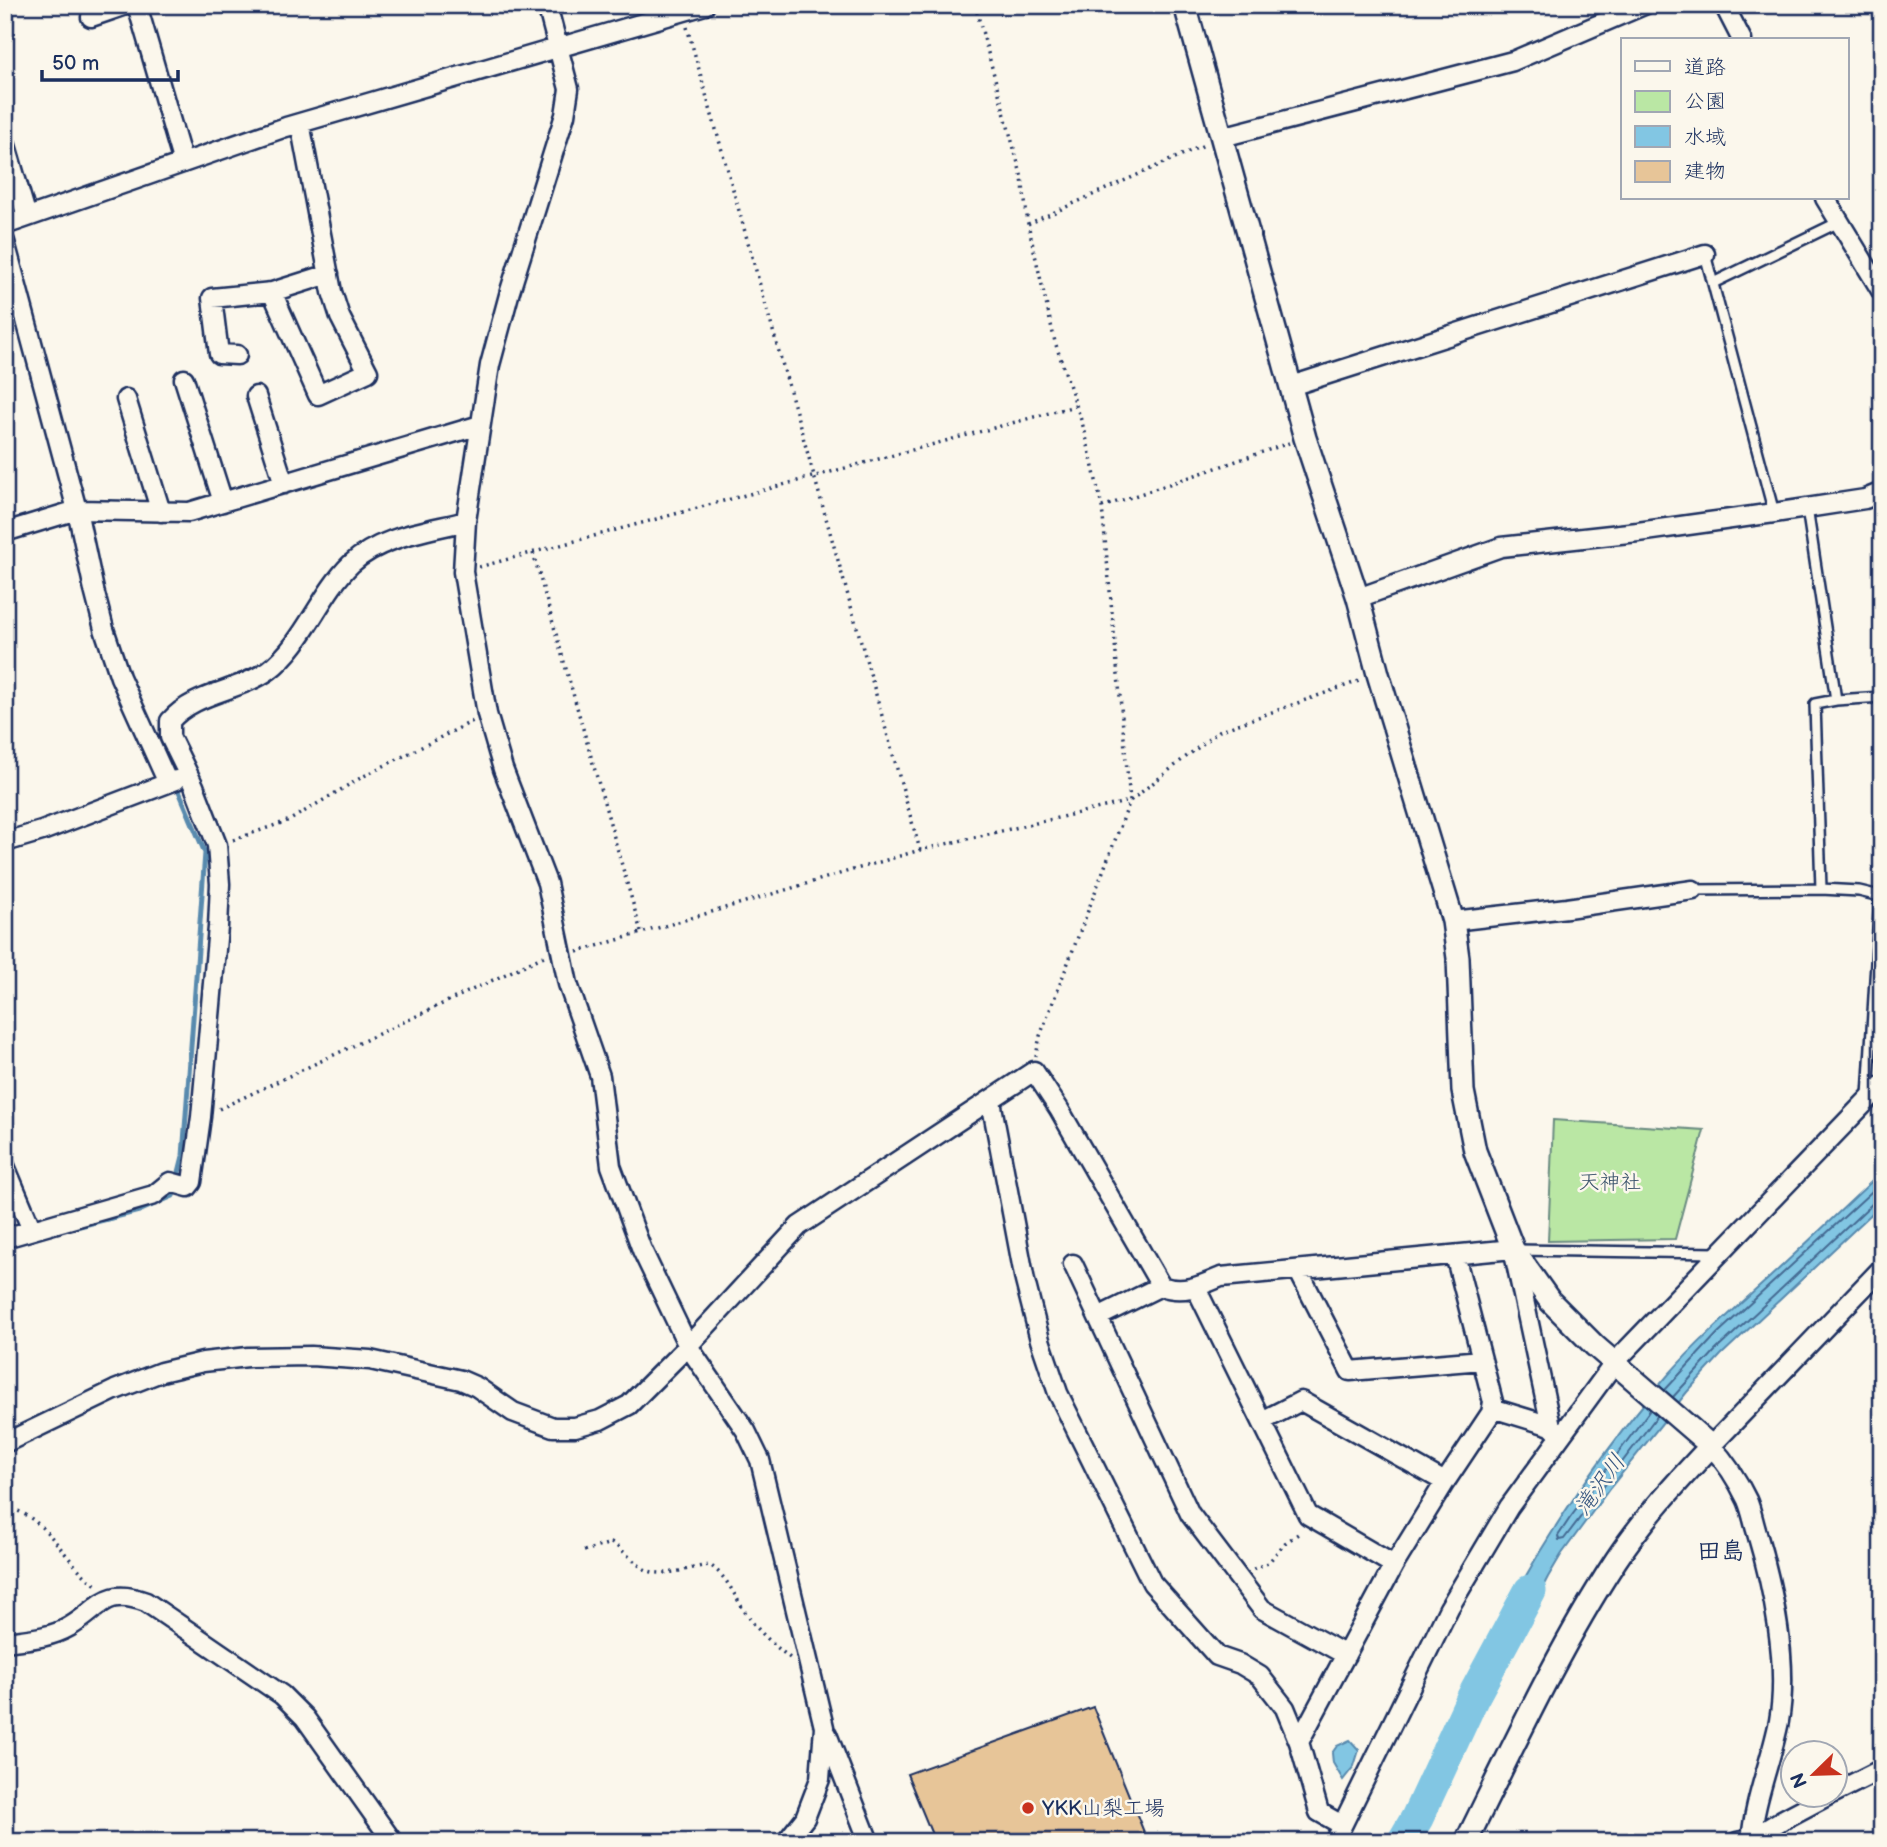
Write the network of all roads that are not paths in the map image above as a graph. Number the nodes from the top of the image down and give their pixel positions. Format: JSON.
{"nodes":[{"id":1,"x":126,"y":5,"type":"edge"},
{"id":2,"x":137,"y":5,"type":"edge"},
{"id":3,"x":547,"y":5,"type":"edge"},
{"id":4,"x":705,"y":5,"type":"edge"},
{"id":5,"x":1185,"y":5,"type":"edge"},
{"id":6,"x":1644,"y":5,"type":"edge"},
{"id":7,"x":1724,"y":5,"type":"edge"},
{"id":8,"x":90,"y":17,"type":"dead end"},
{"id":9,"x":1741,"y":38,"type":"edge"},
{"id":10,"x":560,"y":48,"type":"junction"},
{"id":11,"x":300,"y":123,"type":"junction"},
{"id":12,"x":1222,"y":137,"type":"junction"},
{"id":13,"x":5,"y":142,"type":"edge"},
{"id":14,"x":183,"y":163,"type":"junction"},
{"id":15,"x":1826,"y":200,"type":"edge"},
{"id":16,"x":17,"y":221,"type":"edge"},
{"id":17,"x":1839,"y":222,"type":"junction"},
{"id":18,"x":5,"y":242,"type":"edge"},
{"id":19,"x":1705,"y":254,"type":"joint"},
{"id":20,"x":329,"y":274,"type":"junction"},
{"id":21,"x":1713,"y":283,"type":"junction"},
{"id":22,"x":272,"y":292,"type":"junction"},
{"id":23,"x":1882,"y":292,"type":"edge"},
{"id":24,"x":237,"y":355,"type":"dead end"},
{"id":25,"x":184,"y":379,"type":"dead end"},
{"id":26,"x":1291,"y":386,"type":"junction"},
{"id":27,"x":256,"y":396,"type":"dead end"},
{"id":28,"x":126,"y":399,"type":"dead end"},
{"id":29,"x":480,"y":425,"type":"junction"},
{"id":30,"x":284,"y":484,"type":"junction"},
{"id":31,"x":1882,"y":492,"type":"edge"},
{"id":32,"x":223,"y":502,"type":"junction"},
{"id":33,"x":1807,"y":508,"type":"junction"},
{"id":34,"x":82,"y":511,"type":"junction"},
{"id":35,"x":161,"y":512,"type":"junction"},
{"id":36,"x":1774,"y":513,"type":"junction"},
{"id":37,"x":466,"y":521,"type":"junction"},
{"id":38,"x":5,"y":532,"type":"edge"},
{"id":39,"x":1359,"y":598,"type":"junction"},
{"id":40,"x":1882,"y":697,"type":"edge"},
{"id":41,"x":1836,"y":700,"type":"junction"},
{"id":42,"x":177,"y":779,"type":"junction"},
{"id":43,"x":5,"y":842,"type":"edge"},
{"id":44,"x":1693,"y":890,"type":"joint"},
{"id":45,"x":1821,"y":890,"type":"junction"},
{"id":46,"x":1453,"y":921,"type":"junction"},
{"id":47,"x":1882,"y":1085,"type":"edge"},
{"id":48,"x":1868,"y":1097,"type":"junction"},
{"id":49,"x":991,"y":1101,"type":"junction"},
{"id":50,"x":5,"y":1166,"type":"edge"},
{"id":51,"x":32,"y":1230,"type":"junction"},
{"id":52,"x":5,"y":1238,"type":"edge"},
{"id":53,"x":1513,"y":1250,"type":"junction"},
{"id":54,"x":1719,"y":1254,"type":"junction"},
{"id":55,"x":1455,"y":1255,"type":"junction"},
{"id":56,"x":1073,"y":1264,"type":"dead end"},
{"id":57,"x":1882,"y":1268,"type":"edge"},
{"id":58,"x":1298,"y":1269,"type":"junction"},
{"id":59,"x":1161,"y":1286,"type":"junction"},
{"id":60,"x":1196,"y":1288,"type":"junction"},
{"id":61,"x":1098,"y":1317,"type":"junction"},
{"id":62,"x":688,"y":1346,"type":"junction"},
{"id":63,"x":1482,"y":1360,"type":"junction"},
{"id":64,"x":1619,"y":1367,"type":"junction"},
{"id":65,"x":1492,"y":1408,"type":"junction"},
{"id":66,"x":1262,"y":1421,"type":"junction"},
{"id":67,"x":1556,"y":1431,"type":"junction"},
{"id":68,"x":1705,"y":1440,"type":"junction"},
{"id":69,"x":5,"y":1443,"type":"edge"},
{"id":70,"x":1445,"y":1482,"type":"junction"},
{"id":71,"x":1394,"y":1565,"type":"junction"},
{"id":72,"x":5,"y":1642,"type":"edge"},
{"id":73,"x":1346,"y":1655,"type":"junction"},
{"id":74,"x":824,"y":1727,"type":"junction"},
{"id":75,"x":1299,"y":1742,"type":"junction"},
{"id":76,"x":1882,"y":1769,"type":"edge"},
{"id":77,"x":1848,"y":1786,"type":"edge"},
{"id":78,"x":1806,"y":1808,"type":"edge"},
{"id":79,"x":1338,"y":1834,"type":"edge"},
{"id":80,"x":1746,"y":1841,"type":"edge"},
{"id":81,"x":393,"y":1842,"type":"edge"},
{"id":82,"x":786,"y":1842,"type":"edge"},
{"id":83,"x":869,"y":1842,"type":"edge"},
{"id":84,"x":1466,"y":1842,"type":"edge"}],
"edges":[{"from":1,"to":8,"type":"street"},
{"from":2,"to":14,"type":"street"},
{"from":3,"to":10,"type":"street"},
{"from":4,"to":10,"type":"street"},
{"from":5,"to":12,"type":"street"},
{"from":6,"to":12,"type":"street"},
{"from":7,"to":9,"type":"street"},
{"from":10,"to":11,"type":"street"},
{"from":10,"to":29,"type":"street"},
{"from":11,"to":14,"type":"street"},
{"from":11,"to":20,"type":"street"},
{"from":12,"to":26,"type":"street"},
{"from":13,"to":16,"type":"street"},
{"from":14,"to":16,"type":"street"},
{"from":15,"to":17,"type":"street"},
{"from":17,"to":21,"type":"lane"},
{"from":17,"to":23,"type":"street"},
{"from":18,"to":34,"type":"street"},
{"from":19,"to":21,"type":"lane"},
{"from":19,"to":26,"type":"street"},
{"from":20,"to":22,"type":"street"},
{"from":20,"to":22,"type":"street"},
{"from":21,"to":36,"type":"lane"},
{"from":22,"to":24,"type":"street"},
{"from":25,"to":32,"type":"street"},
{"from":26,"to":39,"type":"street"},
{"from":27,"to":30,"type":"street"},
{"from":28,"to":35,"type":"street"},
{"from":29,"to":30,"type":"street"},
{"from":29,"to":37,"type":"street"},
{"from":30,"to":32,"type":"street"},
{"from":31,"to":33,"type":"street"},
{"from":32,"to":35,"type":"street"},
{"from":33,"to":36,"type":"street"},
{"from":33,"to":41,"type":"lane"},
{"from":34,"to":35,"type":"street"},
{"from":34,"to":38,"type":"street"},
{"from":34,"to":42,"type":"street"},
{"from":36,"to":39,"type":"street"},
{"from":37,"to":42,"type":"street"},
{"from":37,"to":62,"type":"street"},
{"from":39,"to":46,"type":"street"},
{"from":40,"to":41,"type":"lane"},
{"from":41,"to":45,"type":"lane"},
{"from":42,"to":43,"type":"street"},
{"from":42,"to":51,"type":"street"},
{"from":44,"to":45,"type":"lane"},
{"from":44,"to":46,"type":"street"},
{"from":45,"to":48,"type":"lane"},
{"from":46,"to":53,"type":"street"},
{"from":47,"to":48,"type":"street"},
{"from":48,"to":54,"type":"street"},
{"from":49,"to":59,"type":"street"},
{"from":49,"to":62,"type":"street"},
{"from":49,"to":75,"type":"street"},
{"from":50,"to":51,"type":"street"},
{"from":51,"to":52,"type":"street"},
{"from":53,"to":54,"type":"lane"},
{"from":53,"to":55,"type":"street"},
{"from":53,"to":64,"type":"street"},
{"from":53,"to":67,"type":"street"},
{"from":54,"to":64,"type":"street"},
{"from":55,"to":58,"type":"street"},
{"from":55,"to":63,"type":"street"},
{"from":56,"to":61,"type":"street"},
{"from":57,"to":68,"type":"street"},
{"from":58,"to":60,"type":"street"},
{"from":58,"to":63,"type":"street"},
{"from":59,"to":60,"type":"street"},
{"from":59,"to":61,"type":"street"},
{"from":60,"to":66,"type":"street"},
{"from":61,"to":73,"type":"street"},
{"from":62,"to":69,"type":"street"},
{"from":62,"to":74,"type":"street"},
{"from":63,"to":65,"type":"street"},
{"from":64,"to":67,"type":"street"},
{"from":64,"to":68,"type":"street"},
{"from":65,"to":67,"type":"street"},
{"from":65,"to":70,"type":"street"},
{"from":66,"to":70,"type":"street"},
{"from":66,"to":71,"type":"street"},
{"from":67,"to":79,"type":"street"},
{"from":68,"to":80,"type":"street"},
{"from":68,"to":84,"type":"street"},
{"from":70,"to":71,"type":"street"},
{"from":71,"to":73,"type":"street"},
{"from":72,"to":81,"type":"street"},
{"from":73,"to":75,"type":"street"},
{"from":74,"to":82,"type":"street"},
{"from":74,"to":83,"type":"street"},
{"from":75,"to":79,"type":"street"},
{"from":76,"to":77,"type":"street"},
{"from":78,"to":80,"type":"street"}]}
